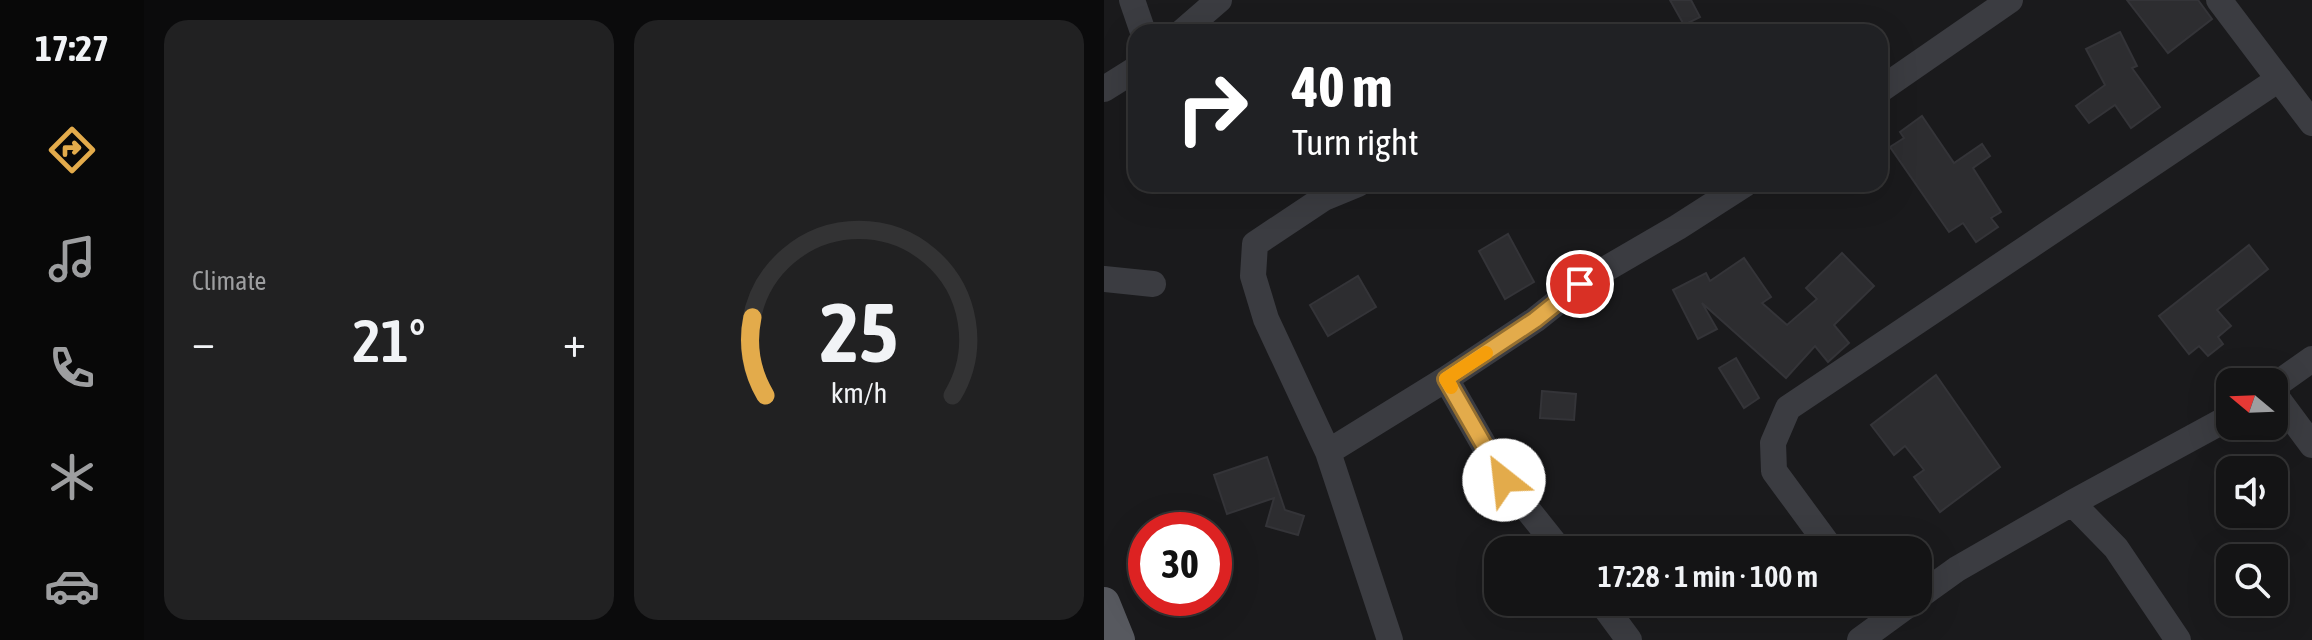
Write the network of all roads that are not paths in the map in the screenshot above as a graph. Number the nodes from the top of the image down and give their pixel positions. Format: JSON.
{"nodes":[{"id":1,"x":1132,"y":0,"type":"edge"},
{"id":2,"x":1219,"y":0,"type":"edge"},
{"id":3,"x":2010,"y":0,"type":"edge"},
{"id":4,"x":2219,"y":0,"type":"edge"},
{"id":5,"x":1974,"y":10,"type":"edge"},
{"id":6,"x":1140,"y":24,"type":"edge"},
{"id":7,"x":1191,"y":24,"type":"edge"},
{"id":8,"x":1128,"y":74,"type":"edge"},
{"id":9,"x":2279,"y":79,"type":"junction"},
{"id":10,"x":1888,"y":83,"type":"edge"},
{"id":11,"x":1104,"y":89,"type":"edge"},
{"id":12,"x":2312,"y":123,"type":"edge"},
{"id":13,"x":1339,"y":192,"type":"edge"},
{"id":14,"x":1733,"y":192,"type":"edge"},
{"id":15,"x":1104,"y":279,"type":"edge"},
{"id":16,"x":1153,"y":284,"type":"dead end"},
{"id":17,"x":2312,"y":359,"type":"edge"},
{"id":18,"x":2288,"y":376,"type":"edge"},
{"id":19,"x":1446,"y":379,"type":"junction"},
{"id":20,"x":2288,"y":413,"type":"edge"},
{"id":21,"x":2216,"y":425,"type":"edge"},
{"id":22,"x":2312,"y":445,"type":"edge"},
{"id":23,"x":1328,"y":452,"type":"junction"},
{"id":24,"x":2072,"y":503,"type":"junction"},
{"id":25,"x":1549,"y":536,"type":"edge"},
{"id":26,"x":1822,"y":536,"type":"edge"},
{"id":27,"x":1932,"y":587,"type":"edge"},
{"id":28,"x":1104,"y":603,"type":"edge"},
{"id":29,"x":1611,"y":616,"type":"edge"},
{"id":30,"x":1875,"y":616,"type":"edge"},
{"id":31,"x":1119,"y":640,"type":"edge"},
{"id":32,"x":1390,"y":640,"type":"edge"},
{"id":33,"x":1629,"y":640,"type":"edge"},
{"id":34,"x":1860,"y":640,"type":"edge"},
{"id":35,"x":2178,"y":640,"type":"edge"}],
"edges":[{"from":1,"to":6,"type":"street"},
{"from":2,"to":7,"type":"street"},
{"from":3,"to":5,"type":"street"},
{"from":4,"to":9,"type":"street"},
{"from":5,"to":10,"type":"street"},
{"from":8,"to":11,"type":"street"},
{"from":9,"to":12,"type":"street"},
{"from":9,"to":26,"type":"street"},
{"from":13,"to":23,"type":"street"},
{"from":14,"to":19,"type":"street"},
{"from":15,"to":16,"type":"street"},
{"from":17,"to":18,"type":"street"},
{"from":19,"to":23,"type":"street"},
{"from":19,"to":25,"type":"street"},
{"from":20,"to":22,"type":"street"},
{"from":21,"to":24,"type":"street"},
{"from":23,"to":32,"type":"street"},
{"from":24,"to":27,"type":"street"},
{"from":24,"to":35,"type":"street"},
{"from":28,"to":31,"type":"main road"},
{"from":29,"to":33,"type":"street"},
{"from":30,"to":34,"type":"street"}]}
